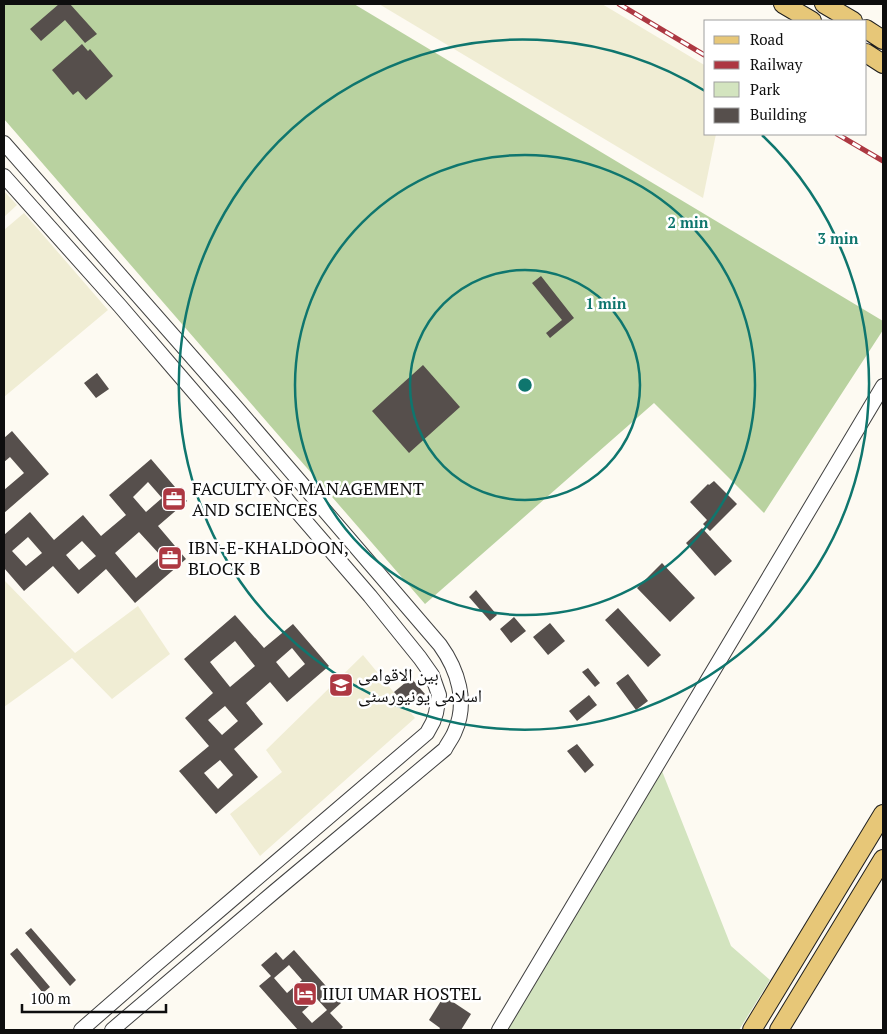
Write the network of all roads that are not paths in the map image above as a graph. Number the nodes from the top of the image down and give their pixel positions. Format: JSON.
{"nodes":[{"id":1,"x":783,"y":4,"type":"edge"},
{"id":2,"x":824,"y":4,"type":"edge"},
{"id":3,"x":810,"y":20,"type":"edge"},
{"id":4,"x":851,"y":20,"type":"edge"},
{"id":5,"x":867,"y":30,"type":"edge"},
{"id":6,"x":883,"y":40,"type":"edge"},
{"id":7,"x":867,"y":54,"type":"edge"},
{"id":8,"x":883,"y":64,"type":"edge"},
{"id":9,"x":4,"y":143,"type":"edge"},
{"id":10,"x":24,"y":167,"type":"junction"},
{"id":11,"x":6,"y":178,"type":"edge"},
{"id":12,"x":189,"y":355,"type":"junction"},
{"id":13,"x":174,"y":369,"type":"junction"},
{"id":14,"x":883,"y":386,"type":"edge"},
{"id":15,"x":387,"y":582,"type":"junction"},
{"id":16,"x":370,"y":596,"type":"junction"},
{"id":17,"x":883,"y":814,"type":"edge"},
{"id":18,"x":865,"y":845,"type":"junction"},
{"id":19,"x":883,"y":858,"type":"edge"},
{"id":20,"x":152,"y":968,"type":"junction"},
{"id":21,"x":166,"y":984,"type":"junction"},
{"id":22,"x":81,"y":1030,"type":"edge"},
{"id":23,"x":112,"y":1030,"type":"edge"},
{"id":24,"x":499,"y":1030,"type":"edge"},
{"id":25,"x":752,"y":1030,"type":"edge"},
{"id":26,"x":779,"y":1030,"type":"edge"}],
"edges":[{"from":1,"to":3,"type":"main road"},
{"from":2,"to":4,"type":"main road"},
{"from":5,"to":6,"type":"main road"},
{"from":7,"to":8,"type":"main road"},
{"from":9,"to":10,"type":"street"},
{"from":10,"to":11,"type":"street"},
{"from":10,"to":12,"type":"street"},
{"from":11,"to":13,"type":"street"},
{"from":12,"to":13,"type":"street"},
{"from":12,"to":15,"type":"street"},
{"from":13,"to":16,"type":"street"},
{"from":14,"to":24,"type":"street"},
{"from":15,"to":16,"type":"street"},
{"from":15,"to":21,"type":"street"},
{"from":16,"to":20,"type":"street"},
{"from":17,"to":18,"type":"main road"},
{"from":18,"to":19,"type":"main road"},
{"from":18,"to":25,"type":"main road"},
{"from":19,"to":26,"type":"main road"},
{"from":20,"to":21,"type":"street"},
{"from":20,"to":22,"type":"street"},
{"from":21,"to":23,"type":"street"}]}
